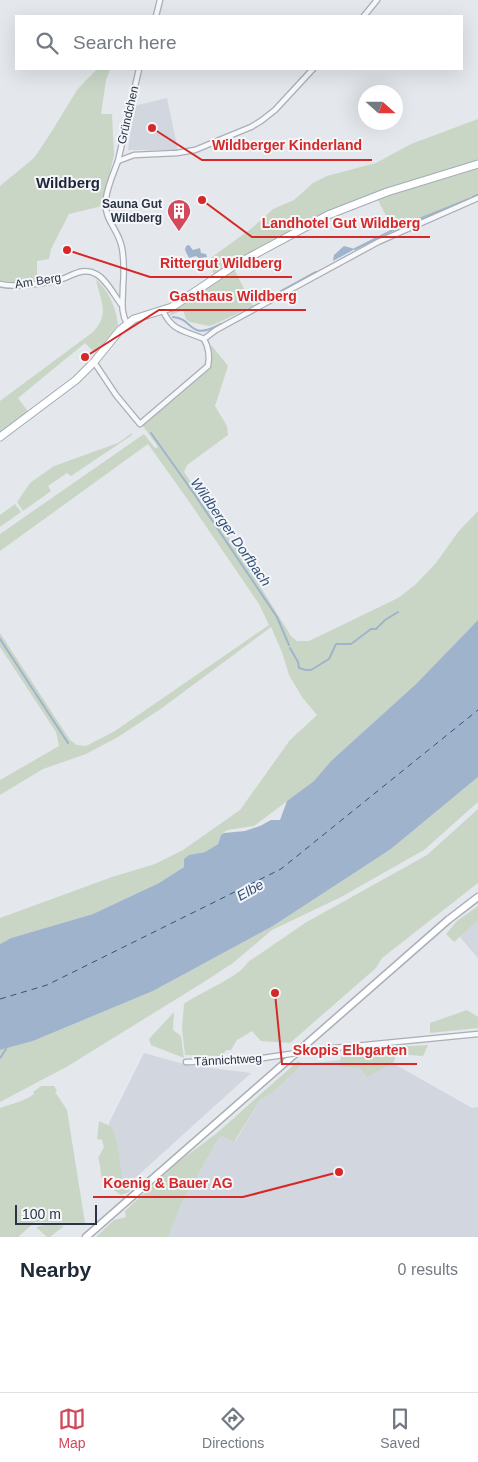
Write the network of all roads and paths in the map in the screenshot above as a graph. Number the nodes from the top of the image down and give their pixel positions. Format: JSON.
{"nodes":[{"id":1,"x":160,"y":0,"type":"edge"},
{"id":2,"x":377,"y":0,"type":"edge"},
{"id":3,"x":156,"y":15,"type":"edge"},
{"id":4,"x":365,"y":15,"type":"edge"},
{"id":5,"x":139,"y":70,"type":"edge"},
{"id":6,"x":312,"y":70,"type":"edge"},
{"id":7,"x":118,"y":161,"type":"junction"},
{"id":8,"x":478,"y":164,"type":"edge"},
{"id":9,"x":478,"y":198,"type":"edge"},
{"id":10,"x":0,"y":284,"type":"edge"},
{"id":11,"x":121,"y":304,"type":"junction"},
{"id":12,"x":163,"y":310,"type":"junction"},
{"id":13,"x":127,"y":324,"type":"junction"},
{"id":14,"x":204,"y":339,"type":"junction"},
{"id":15,"x":94,"y":362,"type":"junction"},
{"id":16,"x":0,"y":437,"type":"edge"},
{"id":17,"x":478,"y":897,"type":"edge"},
{"id":18,"x":478,"y":1034,"type":"edge"},
{"id":19,"x":186,"y":1062,"type":"dead end"},
{"id":20,"x":86,"y":1237,"type":"edge"}],
"edges":[{"from":1,"to":3,"type":"street"},
{"from":2,"to":4,"type":"street"},
{"from":5,"to":7,"type":"street","name":"Gründchen"},
{"from":6,"to":7,"type":"street"},
{"from":7,"to":11,"type":"street","name":"Gründchen"},
{"from":8,"to":12,"type":"main road"},
{"from":9,"to":14,"type":"street"},
{"from":10,"to":11,"type":"street","name":"Am Berg"},
{"from":11,"to":13,"type":"street"},
{"from":12,"to":13,"type":"main road"},
{"from":12,"to":14,"type":"street"},
{"from":13,"to":15,"type":"main road"},
{"from":14,"to":15,"type":"street"},
{"from":15,"to":16,"type":"main road"},
{"from":17,"to":20,"type":"main road"},
{"from":18,"to":19,"type":"street","name":"Tännichtweg","bridge":true}]}
